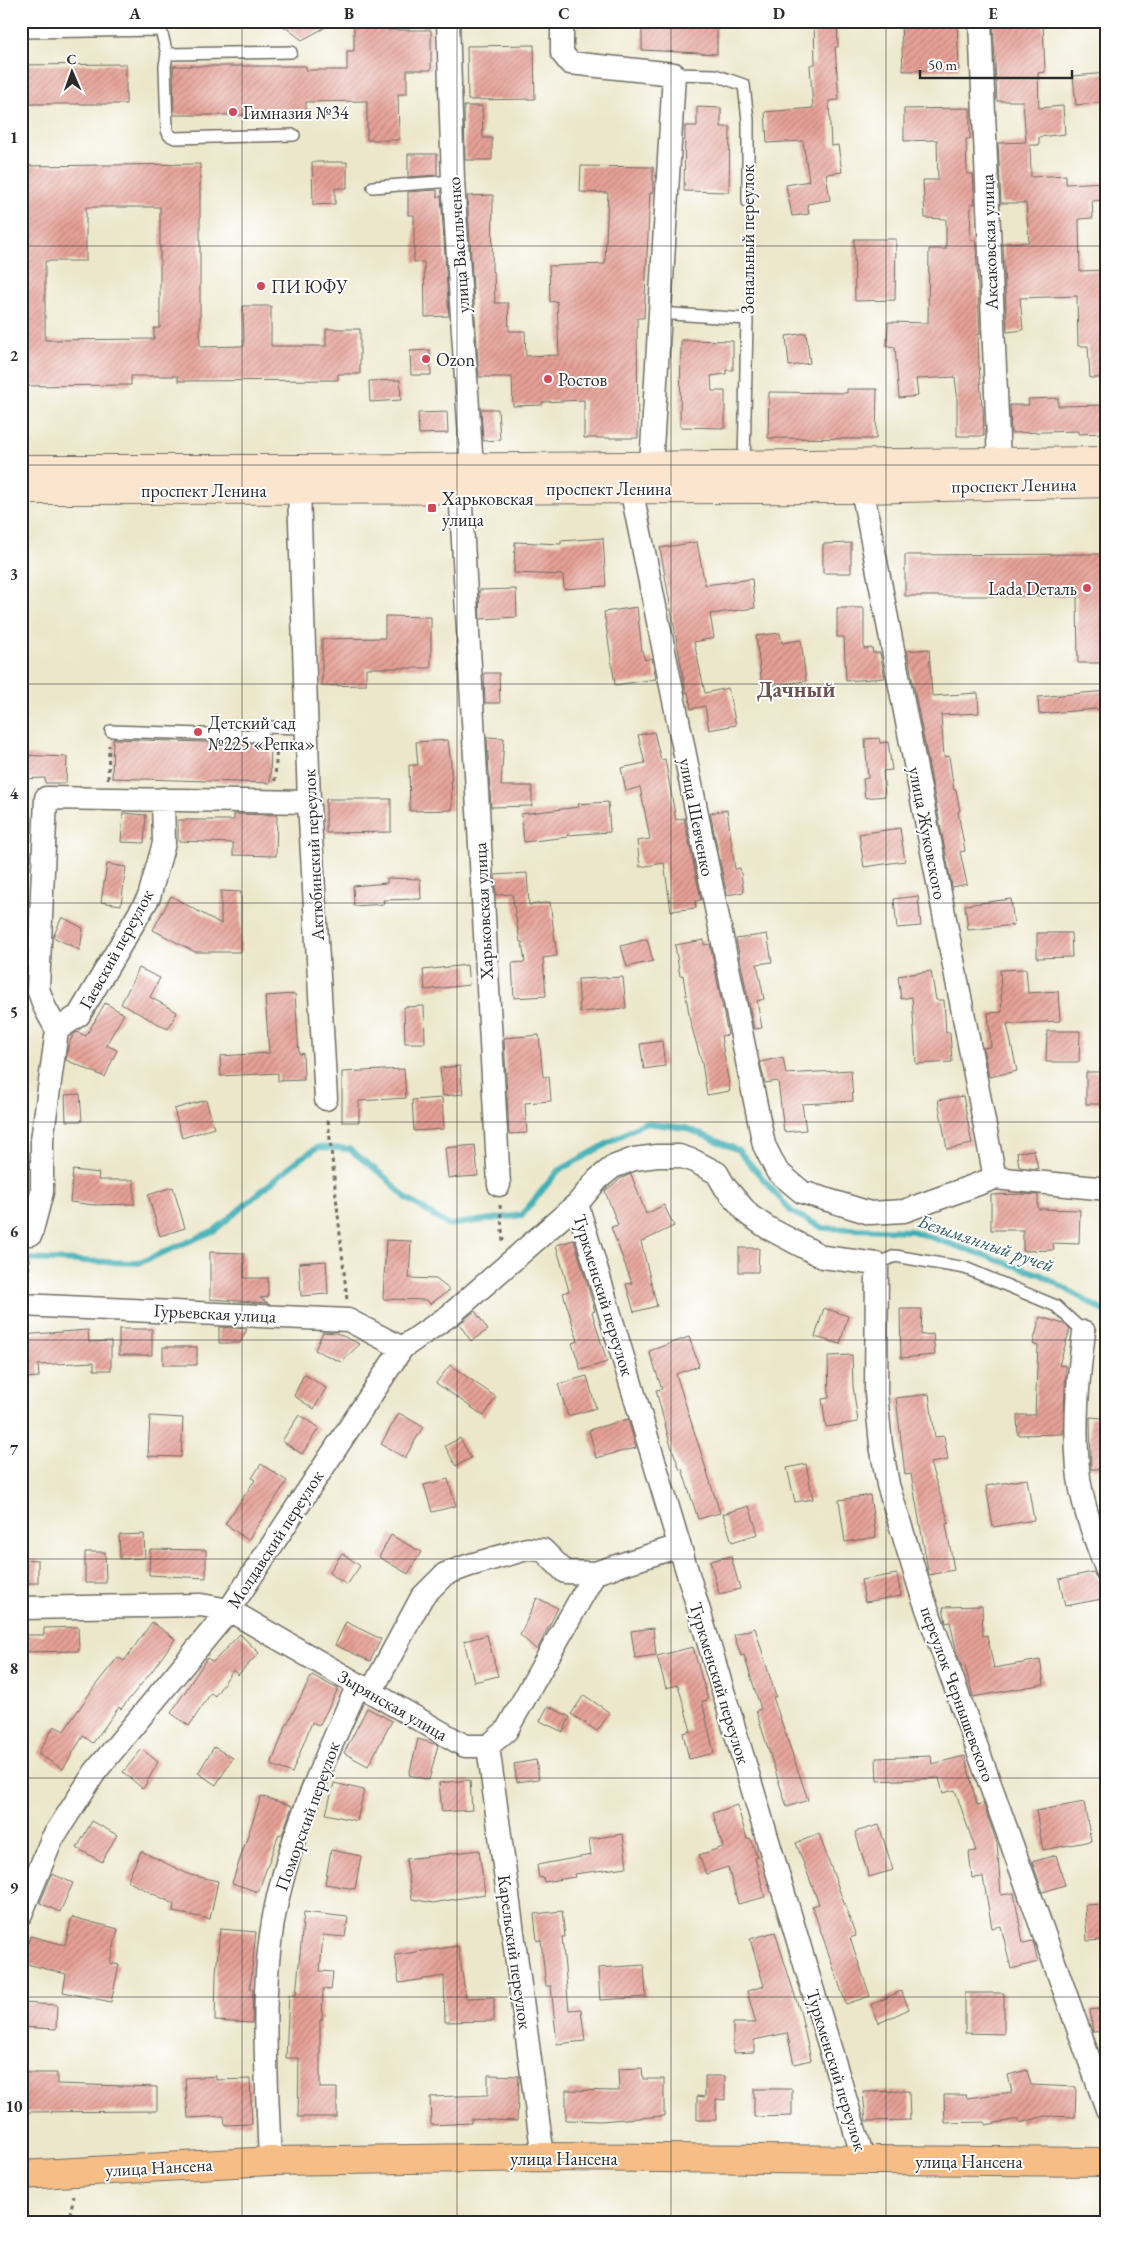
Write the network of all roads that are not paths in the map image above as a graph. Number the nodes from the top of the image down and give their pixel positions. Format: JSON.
{"nodes":[{"id":1,"x":448,"y":21,"type":"edge"},
{"id":2,"x":562,"y":21,"type":"edge"},
{"id":3,"x":980,"y":21,"type":"edge"},
{"id":4,"x":159,"y":26,"type":"edge"},
{"id":5,"x":21,"y":32,"type":"edge"},
{"id":6,"x":292,"y":52,"type":"dead end"},
{"id":7,"x":167,"y":54,"type":"junction"},
{"id":8,"x":674,"y":74,"type":"junction"},
{"id":9,"x":294,"y":135,"type":"dead end"},
{"id":10,"x":453,"y":181,"type":"junction"},
{"id":11,"x":373,"y":186,"type":"dead end"},
{"id":12,"x":748,"y":202,"type":"road end"},
{"id":13,"x":658,"y":314,"type":"junction"},
{"id":14,"x":1107,"y":461,"type":"edge"},
{"id":15,"x":998,"y":462,"type":"junction"},
{"id":16,"x":744,"y":465,"type":"junction"},
{"id":17,"x":650,"y":466,"type":"junction"},
{"id":18,"x":21,"y":469,"type":"edge"},
{"id":19,"x":466,"y":478,"type":"junction"},
{"id":20,"x":1107,"y":483,"type":"edge"},
{"id":21,"x":631,"y":488,"type":"junction"},
{"id":22,"x":862,"y":489,"type":"junction"},
{"id":23,"x":21,"y":490,"type":"edge"},
{"id":24,"x":299,"y":490,"type":"junction"},
{"id":25,"x":307,"y":728,"type":"junction"},
{"id":26,"x":111,"y":731,"type":"road end"},
{"id":27,"x":163,"y":799,"type":"junction"},
{"id":28,"x":309,"y":802,"type":"junction"},
{"id":29,"x":58,"y":1030,"type":"junction"},
{"id":30,"x":326,"y":1099,"type":"dead end"},
{"id":31,"x":32,"y":1139,"type":"edge"},
{"id":32,"x":995,"y":1178,"type":"junction"},
{"id":33,"x":1107,"y":1189,"type":"edge"},
{"id":34,"x":499,"y":1190,"type":"road end"},
{"id":35,"x":577,"y":1204,"type":"junction"},
{"id":36,"x":30,"y":1243,"type":"road end"},
{"id":37,"x":877,"y":1264,"type":"junction"},
{"id":38,"x":21,"y":1305,"type":"edge"},
{"id":39,"x":1084,"y":1332,"type":"joint"},
{"id":40,"x":402,"y":1348,"type":"junction"},
{"id":41,"x":679,"y":1546,"type":"junction"},
{"id":42,"x":1107,"y":1571,"type":"edge"},
{"id":43,"x":596,"y":1573,"type":"junction"},
{"id":44,"x":21,"y":1608,"type":"edge"},
{"id":45,"x":229,"y":1610,"type":"junction"},
{"id":46,"x":365,"y":1688,"type":"junction"},
{"id":47,"x":488,"y":1746,"type":"junction"},
{"id":48,"x":21,"y":1914,"type":"edge"},
{"id":49,"x":1107,"y":2109,"type":"edge"},
{"id":50,"x":543,"y":2157,"type":"junction"},
{"id":51,"x":270,"y":2161,"type":"junction"},
{"id":52,"x":864,"y":2161,"type":"junction"},
{"id":53,"x":1107,"y":2162,"type":"edge"},
{"id":54,"x":21,"y":2175,"type":"edge"}],
"edges":[{"from":1,"to":10,"type":"street","name":"улица Васильченко"},
{"from":2,"to":8,"type":"street","name":"Зональный переулок"},
{"from":3,"to":15,"type":"street","name":"Аксаковская улица"},
{"from":4,"to":5,"type":"lane"},
{"from":4,"to":7,"type":"lane"},
{"from":6,"to":7,"type":"lane"},
{"from":7,"to":9,"type":"lane"},
{"from":8,"to":12,"type":"lane","name":"Зональный переулок"},
{"from":8,"to":13,"type":"street"},
{"from":10,"to":11,"type":"lane"},
{"from":10,"to":19,"type":"street","name":"улица Васильченко"},
{"from":13,"to":16,"type":"lane","name":"Зональный переулок"},
{"from":13,"to":17,"type":"street"},
{"from":14,"to":15,"type":"main road","name":"проспект Ленина"},
{"from":15,"to":16,"type":"main road","name":"проспект Ленина"},
{"from":16,"to":17,"type":"main road","name":"проспект Ленина"},
{"from":17,"to":19,"type":"main road","name":"проспект Ленина"},
{"from":18,"to":19,"type":"main road","name":"проспект Ленина"},
{"from":19,"to":21,"type":"main road","name":"проспект Ленина"},
{"from":19,"to":24,"type":"main road","name":"проспект Ленина"},
{"from":19,"to":34,"type":"street","name":"Харьковская улица"},
{"from":20,"to":22,"type":"main road","name":"проспект Ленина"},
{"from":21,"to":22,"type":"main road","name":"проспект Ленина"},
{"from":21,"to":32,"type":"street","name":"улица Шевченко"},
{"from":22,"to":32,"type":"street","name":"улица Жуковского"},
{"from":23,"to":24,"type":"main road","name":"проспект Ленина"},
{"from":24,"to":25,"type":"street","name":"Актюбинский переулок"},
{"from":25,"to":26,"type":"lane"},
{"from":25,"to":28,"type":"street","name":"Актюбинский переулок"},
{"from":27,"to":28,"type":"street"},
{"from":27,"to":29,"type":"street","name":"Гаевский переулок"},
{"from":27,"to":29,"type":"street"},
{"from":28,"to":30,"type":"street","name":"Актюбинский переулок"},
{"from":29,"to":31,"type":"street"},
{"from":31,"to":36,"type":"street"},
{"from":32,"to":33,"type":"street"},
{"from":35,"to":37,"type":"street","name":"Молдавский переулок"},
{"from":35,"to":40,"type":"street","name":"Молдавский переулок"},
{"from":35,"to":41,"type":"street","name":"Туркменский переулок"},
{"from":37,"to":39,"type":"lane"},
{"from":37,"to":49,"type":"street","name":"переулок Чернышевского"},
{"from":38,"to":40,"type":"street","name":"Гурьевская улица"},
{"from":39,"to":42,"type":"street"},
{"from":40,"to":45,"type":"street","name":"Молдавский переулок"},
{"from":41,"to":43,"type":"street"},
{"from":41,"to":52,"type":"street","name":"Туркменский переулок"},
{"from":43,"to":46,"type":"street","name":"Поморский переулок"},
{"from":43,"to":47,"type":"street"},
{"from":44,"to":45,"type":"street","name":"Зырянская улица"},
{"from":45,"to":46,"type":"street","name":"Зырянская улица"},
{"from":45,"to":48,"type":"street","name":"Молдавский переулок"},
{"from":46,"to":47,"type":"street","name":"Зырянская улица"},
{"from":46,"to":51,"type":"street","name":"Поморский переулок"},
{"from":47,"to":50,"type":"street","name":"Карельский переулок"},
{"from":50,"to":51,"type":"main road","name":"улица Нансена"},
{"from":50,"to":52,"type":"main road","name":"улица Нансена"},
{"from":51,"to":54,"type":"main road","name":"улица Нансена"},
{"from":52,"to":53,"type":"main road","name":"улица Нансена"}]}
